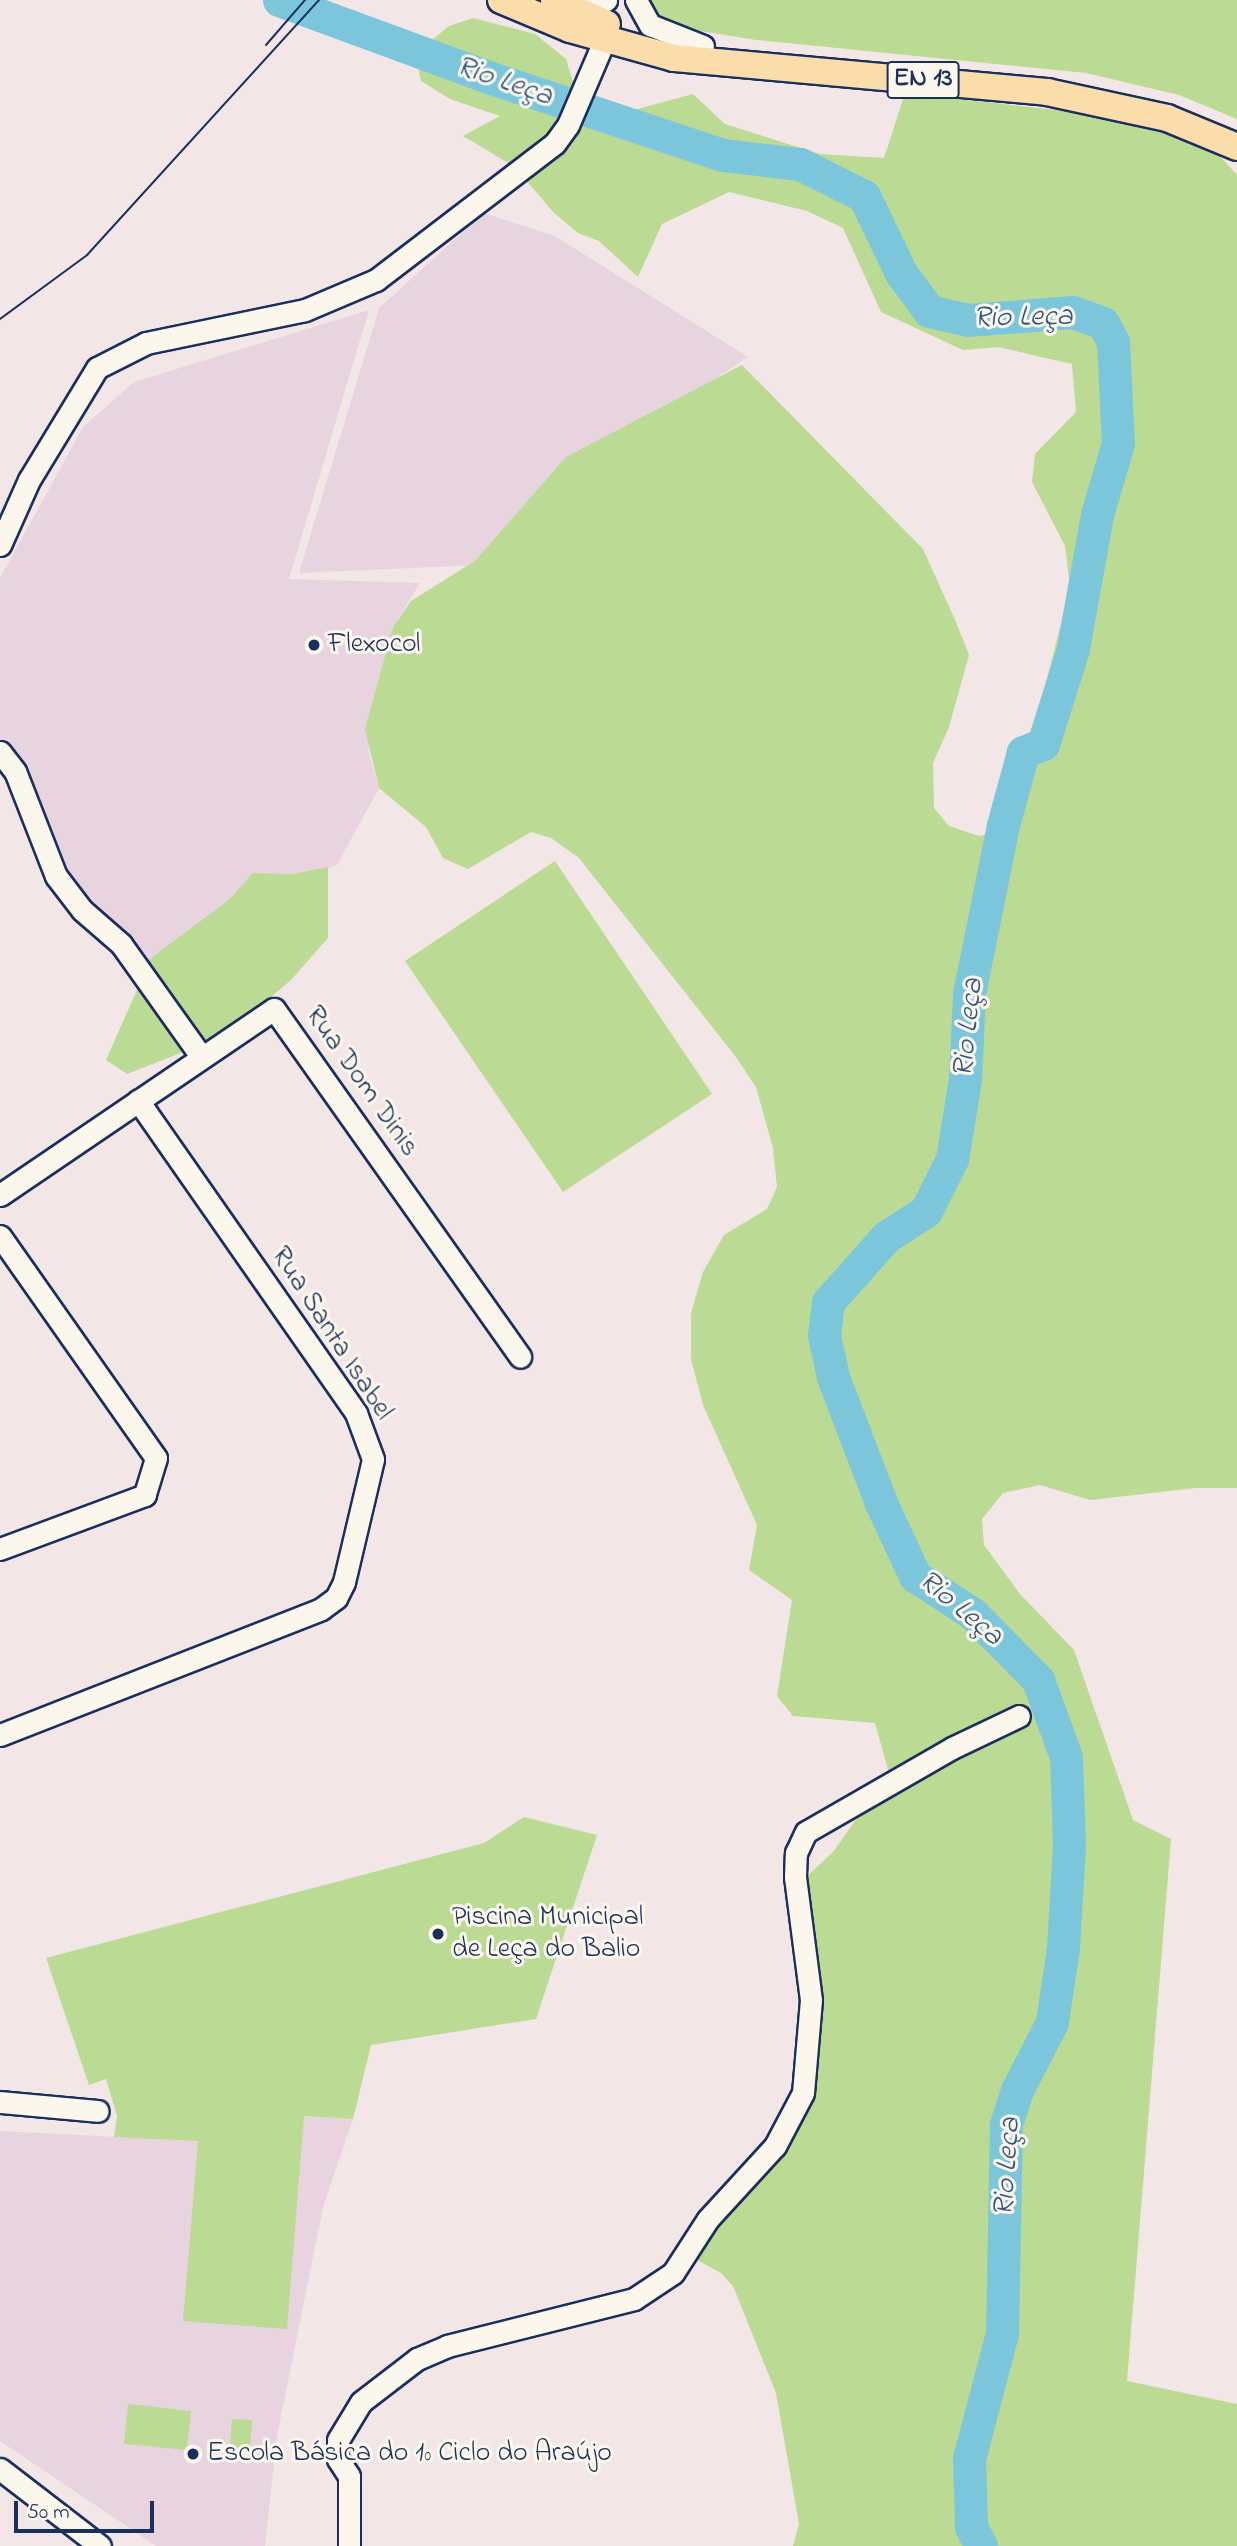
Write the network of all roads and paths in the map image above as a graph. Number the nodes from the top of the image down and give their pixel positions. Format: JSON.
{"nodes":[{"id":1,"x":501,"y":0,"type":"edge"},
{"id":2,"x":554,"y":0,"type":"edge"},
{"id":3,"x":562,"y":0,"type":"edge"},
{"id":4,"x":606,"y":0,"type":"edge"},
{"id":5,"x":636,"y":0,"type":"edge"},
{"id":6,"x":604,"y":41,"type":"junction"},
{"id":7,"x":703,"y":46,"type":"junction"},
{"id":8,"x":1237,"y":129,"type":"edge"},
{"id":9,"x":1237,"y":147,"type":"edge"},
{"id":10,"x":0,"y":545,"type":"edge"},
{"id":11,"x":0,"y":752,"type":"edge"},
{"id":12,"x":201,"y":1056,"type":"junction"},
{"id":13,"x":138,"y":1100,"type":"junction"},
{"id":14,"x":0,"y":1195,"type":"edge"},
{"id":15,"x":0,"y":1236,"type":"edge"},
{"id":16,"x":520,"y":1357,"type":"dead end"},
{"id":17,"x":0,"y":1549,"type":"edge"},
{"id":18,"x":1019,"y":1716,"type":"dead end"},
{"id":19,"x":0,"y":1735,"type":"edge"},
{"id":20,"x":0,"y":2102,"type":"edge"},
{"id":21,"x":98,"y":2111,"type":"dead end"},
{"id":22,"x":0,"y":2469,"type":"edge"},
{"id":23,"x":100,"y":2546,"type":"edge"},
{"id":24,"x":348,"y":2546,"type":"edge"}],
"edges":[{"from":1,"to":6,"type":"main road","number":"EN 13"},
{"from":2,"to":7,"type":"main road","number":"EN 13"},
{"from":3,"to":4,"type":"street"},
{"from":5,"to":7,"type":"street"},
{"from":6,"to":9,"type":"main road","number":"EN 13"},
{"from":6,"to":10,"type":"street"},
{"from":7,"to":8,"type":"main road","number":"EN 13"},
{"from":11,"to":12,"type":"street"},
{"from":12,"to":13,"type":"street","name":"Rua Dom Dinis"},
{"from":12,"to":16,"type":"street","name":"Rua Dom Dinis"},
{"from":13,"to":14,"type":"street","name":"Rua Dom Dinis"},
{"from":13,"to":19,"type":"street","name":"Rua Santa Isabel"},
{"from":15,"to":17,"type":"street"},
{"from":18,"to":24,"type":"street"},
{"from":20,"to":21,"type":"street"},
{"from":22,"to":23,"type":"street"}]}
